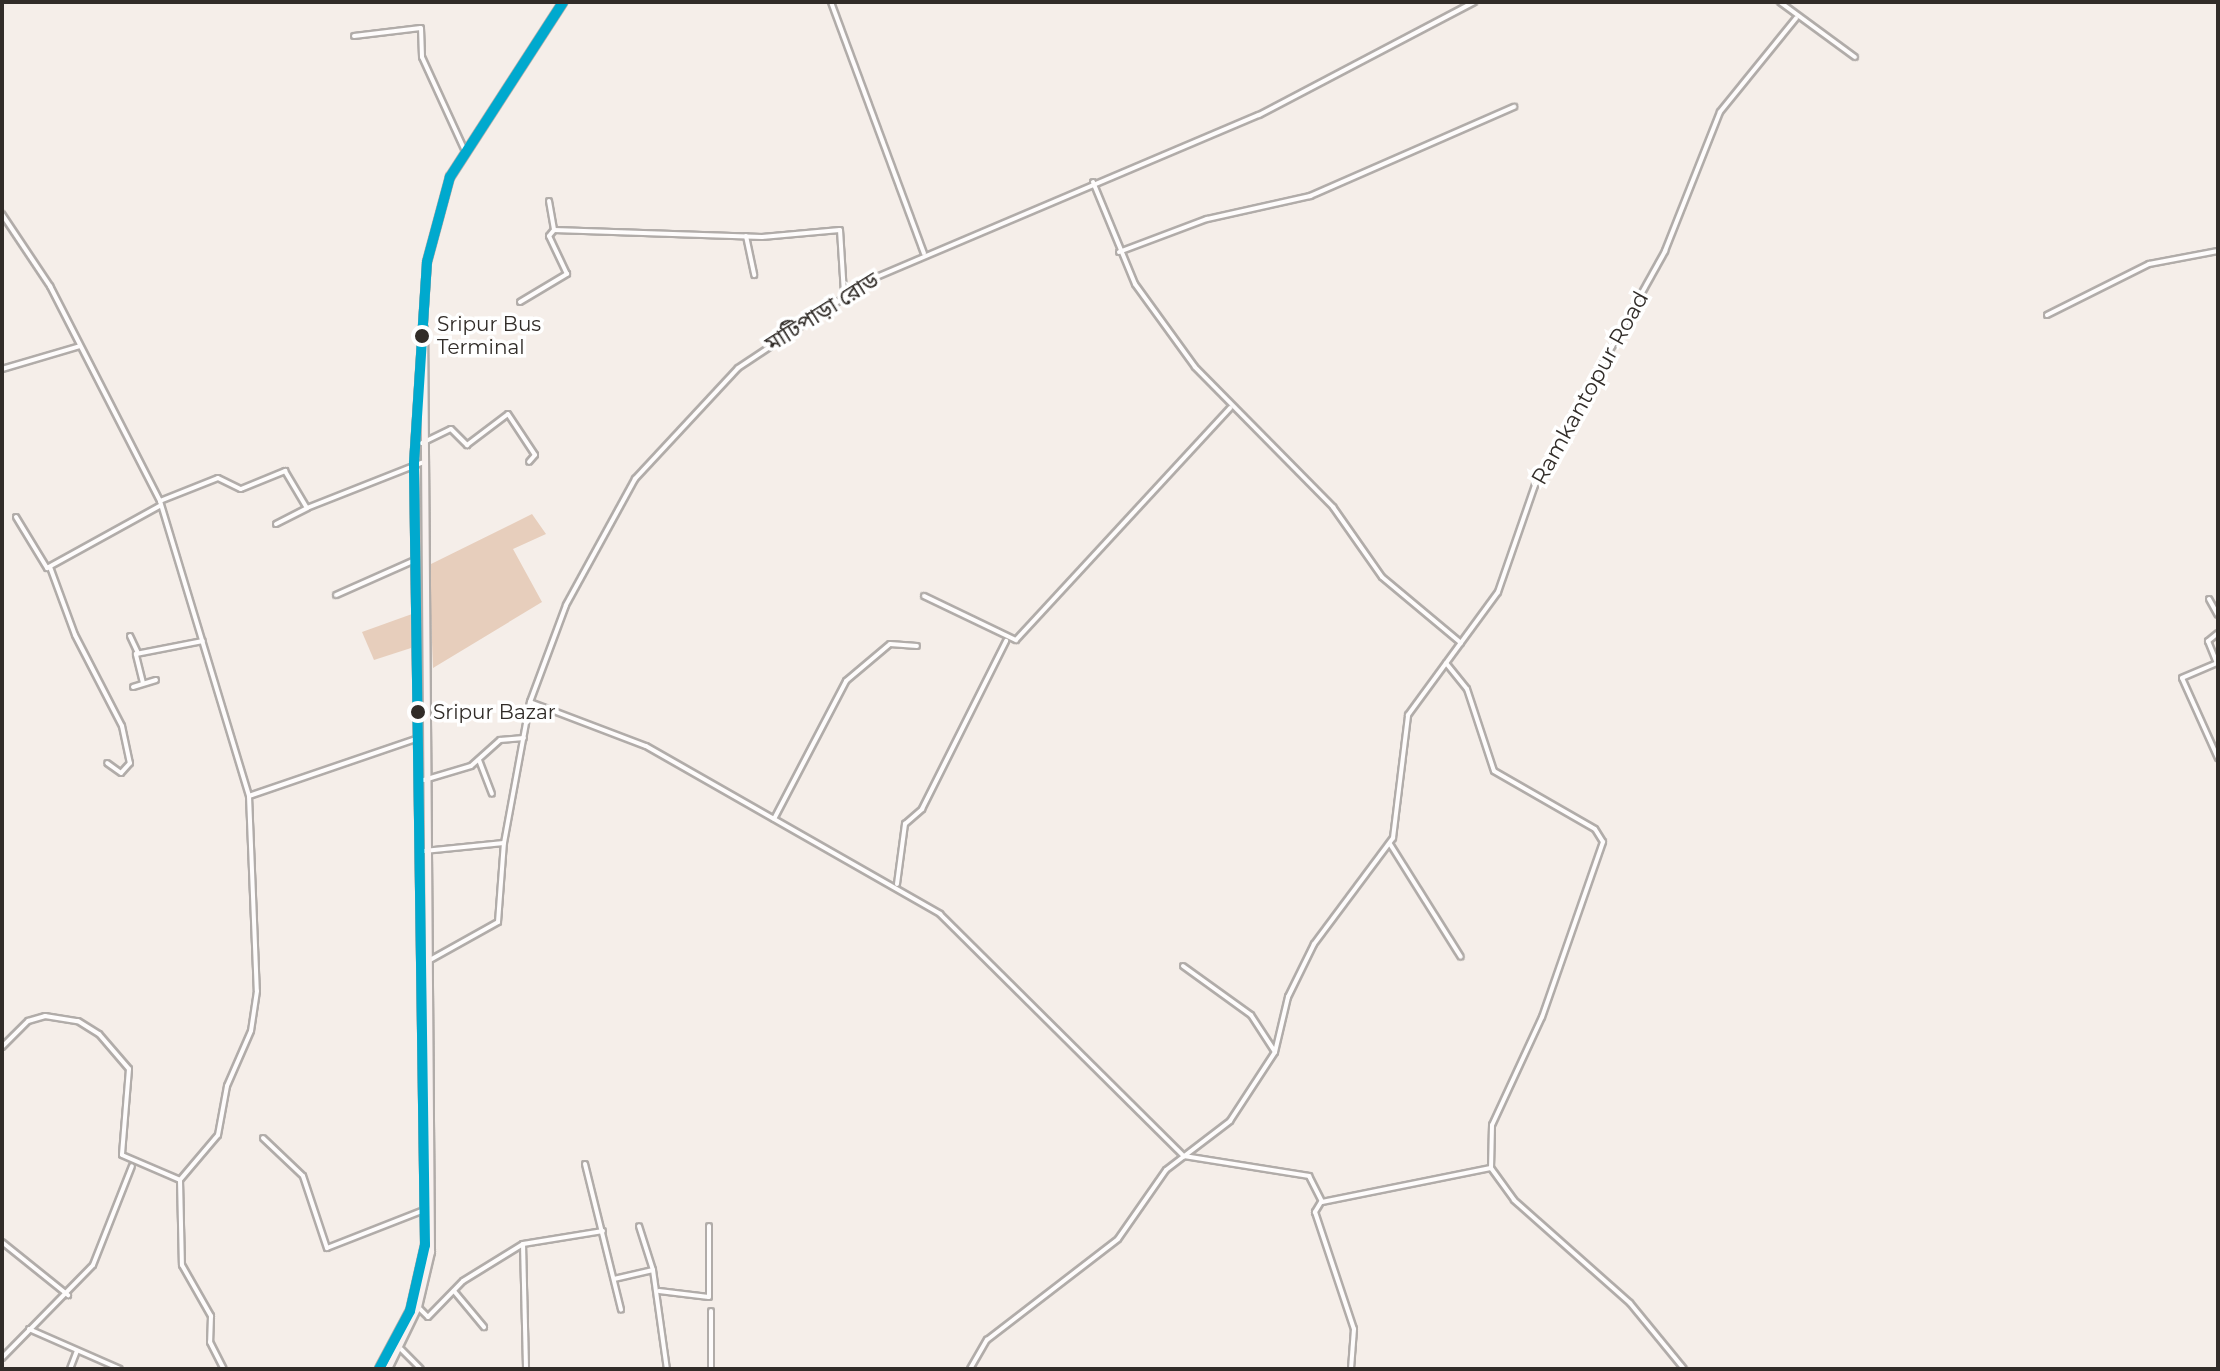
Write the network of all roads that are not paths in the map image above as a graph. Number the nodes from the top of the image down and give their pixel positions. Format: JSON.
{"nodes":[{"id":1,"x":563,"y":2,"type":"edge"},
{"id":2,"x":831,"y":2,"type":"edge"},
{"id":3,"x":1474,"y":2,"type":"edge"},
{"id":4,"x":1780,"y":2,"type":"edge"},
{"id":5,"x":1796,"y":18,"type":"junction"},
{"id":6,"x":354,"y":36,"type":"dead end"},
{"id":7,"x":1855,"y":57,"type":"dead end"},
{"id":8,"x":1514,"y":107,"type":"dead end"},
{"id":9,"x":466,"y":153,"type":"junction"},
{"id":10,"x":1092,"y":182,"type":"junction"},
{"id":11,"x":549,"y":201,"type":"dead end"},
{"id":12,"x":2,"y":214,"type":"edge"},
{"id":13,"x":554,"y":230,"type":"junction"},
{"id":14,"x":746,"y":236,"type":"junction"},
{"id":15,"x":2218,"y":251,"type":"edge"},
{"id":16,"x":1119,"y":252,"type":"junction"},
{"id":17,"x":924,"y":253,"type":"junction"},
{"id":18,"x":754,"y":275,"type":"dead end"},
{"id":19,"x":844,"y":293,"type":"junction"},
{"id":20,"x":520,"y":302,"type":"dead end"},
{"id":21,"x":423,"y":313,"type":"junction"},
{"id":22,"x":2047,"y":315,"type":"dead end"},
{"id":23,"x":80,"y":346,"type":"junction"},
{"id":24,"x":2,"y":369,"type":"edge"},
{"id":25,"x":1230,"y":408,"type":"junction"},
{"id":26,"x":422,"y":443,"type":"junction"},
{"id":27,"x":529,"y":462,"type":"dead end"},
{"id":28,"x":418,"y":463,"type":"junction"},
{"id":29,"x":161,"y":503,"type":"junction"},
{"id":30,"x":307,"y":508,"type":"junction"},
{"id":31,"x":16,"y":517,"type":"dead end"},
{"id":32,"x":276,"y":524,"type":"dead end"},
{"id":33,"x":415,"y":560,"type":"junction"},
{"id":34,"x":50,"y":567,"type":"junction"},
{"id":35,"x":336,"y":595,"type":"dead end"},
{"id":36,"x":924,"y":596,"type":"dead end"},
{"id":37,"x":2209,"y":599,"type":"dead end"},
{"id":38,"x":2218,"y":615,"type":"edge"},
{"id":39,"x":2218,"y":633,"type":"edge"},
{"id":40,"x":130,"y":636,"type":"dead end"},
{"id":41,"x":203,"y":641,"type":"junction"},
{"id":42,"x":1006,"y":641,"type":"junction"},
{"id":43,"x":1461,"y":643,"type":"junction"},
{"id":44,"x":917,"y":646,"type":"dead end"},
{"id":45,"x":138,"y":653,"type":"junction"},
{"id":46,"x":1446,"y":663,"type":"junction"},
{"id":47,"x":156,"y":680,"type":"dead end"},
{"id":48,"x":143,"y":683,"type":"junction"},
{"id":49,"x":133,"y":687,"type":"dead end"},
{"id":50,"x":530,"y":702,"type":"junction"},
{"id":51,"x":418,"y":738,"type":"junction"},
{"id":52,"x":524,"y":738,"type":"junction"},
{"id":53,"x":2218,"y":758,"type":"edge"},
{"id":54,"x":479,"y":760,"type":"junction"},
{"id":55,"x":107,"y":763,"type":"dead end"},
{"id":56,"x":424,"y":780,"type":"junction"},
{"id":57,"x":492,"y":794,"type":"dead end"},
{"id":58,"x":249,"y":796,"type":"junction"},
{"id":59,"x":774,"y":819,"type":"junction"},
{"id":60,"x":504,"y":843,"type":"junction"},
{"id":61,"x":1390,"y":844,"type":"junction"},
{"id":62,"x":424,"y":851,"type":"junction"},
{"id":63,"x":897,"y":884,"type":"junction"},
{"id":64,"x":1461,"y":957,"type":"dead end"},
{"id":65,"x":427,"y":962,"type":"junction"},
{"id":66,"x":1183,"y":966,"type":"dead end"},
{"id":67,"x":2,"y":1047,"type":"edge"},
{"id":68,"x":1275,"y":1052,"type":"junction"},
{"id":69,"x":263,"y":1138,"type":"dead end"},
{"id":70,"x":1184,"y":1156,"type":"junction"},
{"id":71,"x":585,"y":1164,"type":"dead end"},
{"id":72,"x":133,"y":1165,"type":"junction"},
{"id":73,"x":1491,"y":1168,"type":"junction"},
{"id":74,"x":180,"y":1180,"type":"junction"},
{"id":75,"x":1322,"y":1202,"type":"junction"},
{"id":76,"x":424,"y":1210,"type":"junction"},
{"id":77,"x":639,"y":1226,"type":"dead end"},
{"id":78,"x":709,"y":1226,"type":"dead end"},
{"id":79,"x":603,"y":1231,"type":"junction"},
{"id":80,"x":2,"y":1242,"type":"edge"},
{"id":81,"x":523,"y":1244,"type":"junction"},
{"id":82,"x":653,"y":1270,"type":"junction"},
{"id":83,"x":614,"y":1279,"type":"junction"},
{"id":84,"x":454,"y":1291,"type":"junction"},
{"id":85,"x":659,"y":1291,"type":"junction"},
{"id":86,"x":68,"y":1295,"type":"junction"},
{"id":87,"x":418,"y":1307,"type":"junction"},
{"id":88,"x":621,"y":1310,"type":"dead end"},
{"id":89,"x":711,"y":1311,"type":"dead end"},
{"id":90,"x":484,"y":1327,"type":"dead end"},
{"id":91,"x":29,"y":1329,"type":"junction"},
{"id":92,"x":401,"y":1349,"type":"junction"},
{"id":93,"x":77,"y":1351,"type":"junction"},
{"id":94,"x":2,"y":1358,"type":"edge"},
{"id":95,"x":70,"y":1369,"type":"edge"},
{"id":96,"x":120,"y":1369,"type":"edge"},
{"id":97,"x":224,"y":1369,"type":"edge"},
{"id":98,"x":379,"y":1369,"type":"edge"},
{"id":99,"x":388,"y":1369,"type":"edge"},
{"id":100,"x":421,"y":1369,"type":"edge"},
{"id":101,"x":526,"y":1369,"type":"edge"},
{"id":102,"x":667,"y":1369,"type":"edge"},
{"id":103,"x":711,"y":1369,"type":"edge"},
{"id":104,"x":970,"y":1369,"type":"edge"},
{"id":105,"x":1351,"y":1369,"type":"edge"},
{"id":106,"x":1684,"y":1369,"type":"edge"}],
"edges":[{"from":1,"to":9,"type":"main road"},
{"from":2,"to":17,"type":"street"},
{"from":3,"to":10,"type":"street","name":"মাটিপাড়া রোড"},
{"from":4,"to":5,"type":"street"},
{"from":5,"to":7,"type":"street"},
{"from":5,"to":43,"type":"street","name":"Ramkantopur Road"},
{"from":6,"to":9,"type":"street"},
{"from":8,"to":16,"type":"street"},
{"from":9,"to":21,"type":"main road"},
{"from":10,"to":16,"type":"street"},
{"from":10,"to":17,"type":"street","name":"মাটিপাড়া রোড"},
{"from":11,"to":13,"type":"street"},
{"from":12,"to":23,"type":"street"},
{"from":13,"to":14,"type":"street"},
{"from":13,"to":20,"type":"street"},
{"from":14,"to":18,"type":"street"},
{"from":14,"to":19,"type":"street"},
{"from":15,"to":22,"type":"street"},
{"from":16,"to":25,"type":"street"},
{"from":17,"to":19,"type":"street","name":"মাটিপাড়া রোড"},
{"from":19,"to":50,"type":"street","name":"মাটিপাড়া রোড"},
{"from":21,"to":26,"type":"main road"},
{"from":21,"to":28,"type":"main road"},
{"from":23,"to":24,"type":"street"},
{"from":23,"to":29,"type":"street"},
{"from":25,"to":42,"type":"street"},
{"from":25,"to":43,"type":"street"},
{"from":26,"to":27,"type":"street"},
{"from":26,"to":28,"type":"main road"},
{"from":28,"to":30,"type":"street"},
{"from":28,"to":33,"type":"main road"},
{"from":28,"to":56,"type":"main road"},
{"from":29,"to":30,"type":"street"},
{"from":29,"to":34,"type":"street"},
{"from":29,"to":41,"type":"street"},
{"from":30,"to":32,"type":"street"},
{"from":31,"to":34,"type":"street"},
{"from":33,"to":35,"type":"street"},
{"from":33,"to":51,"type":"main road"},
{"from":34,"to":55,"type":"street"},
{"from":36,"to":42,"type":"street"},
{"from":37,"to":38,"type":"street"},
{"from":39,"to":53,"type":"street"},
{"from":40,"to":45,"type":"street"},
{"from":41,"to":45,"type":"street"},
{"from":41,"to":58,"type":"street"},
{"from":42,"to":63,"type":"street"},
{"from":43,"to":46,"type":"street","name":"Ramkantopur Road"},
{"from":44,"to":59,"type":"street"},
{"from":45,"to":48,"type":"street"},
{"from":46,"to":61,"type":"street","name":"Ramkantopur Road"},
{"from":46,"to":73,"type":"street"},
{"from":47,"to":48,"type":"street"},
{"from":48,"to":49,"type":"street"},
{"from":50,"to":52,"type":"street","name":"মাটিপাড়া রোড"},
{"from":50,"to":59,"type":"street"},
{"from":51,"to":58,"type":"street"},
{"from":51,"to":76,"type":"main road"},
{"from":52,"to":54,"type":"street"},
{"from":52,"to":60,"type":"street","name":"মাটিপাড়া রোড"},
{"from":54,"to":56,"type":"street"},
{"from":54,"to":57,"type":"street"},
{"from":56,"to":62,"type":"main road"},
{"from":58,"to":74,"type":"street"},
{"from":59,"to":63,"type":"street"},
{"from":60,"to":62,"type":"street"},
{"from":60,"to":65,"type":"street","name":"মাটিপাড়া রোড"},
{"from":61,"to":64,"type":"street"},
{"from":61,"to":68,"type":"street","name":"Ramkantopur Road"},
{"from":62,"to":65,"type":"main road"},
{"from":63,"to":70,"type":"street"},
{"from":65,"to":87,"type":"main road"},
{"from":66,"to":68,"type":"street"},
{"from":67,"to":72,"type":"street"},
{"from":68,"to":70,"type":"street","name":"Ramkantopur Road"},
{"from":69,"to":76,"type":"street"},
{"from":70,"to":75,"type":"street"},
{"from":70,"to":104,"type":"street","name":"Ramkantopur Road"},
{"from":71,"to":79,"type":"street"},
{"from":72,"to":74,"type":"street"},
{"from":72,"to":86,"type":"street"},
{"from":73,"to":75,"type":"street"},
{"from":73,"to":106,"type":"street"},
{"from":74,"to":97,"type":"street"},
{"from":75,"to":105,"type":"street"},
{"from":76,"to":98,"type":"main road"},
{"from":77,"to":82,"type":"street"},
{"from":78,"to":85,"type":"street"},
{"from":79,"to":81,"type":"street"},
{"from":79,"to":83,"type":"street"},
{"from":80,"to":86,"type":"street"},
{"from":81,"to":84,"type":"street"},
{"from":81,"to":101,"type":"street"},
{"from":82,"to":83,"type":"street"},
{"from":82,"to":85,"type":"street"},
{"from":83,"to":88,"type":"street"},
{"from":84,"to":87,"type":"street"},
{"from":84,"to":90,"type":"street"},
{"from":85,"to":102,"type":"street"},
{"from":86,"to":91,"type":"street"},
{"from":87,"to":92,"type":"main road"},
{"from":89,"to":103,"type":"street"},
{"from":91,"to":93,"type":"street"},
{"from":91,"to":94,"type":"street"},
{"from":92,"to":99,"type":"main road"},
{"from":92,"to":100,"type":"street"},
{"from":93,"to":95,"type":"street"},
{"from":93,"to":96,"type":"street"}]}
